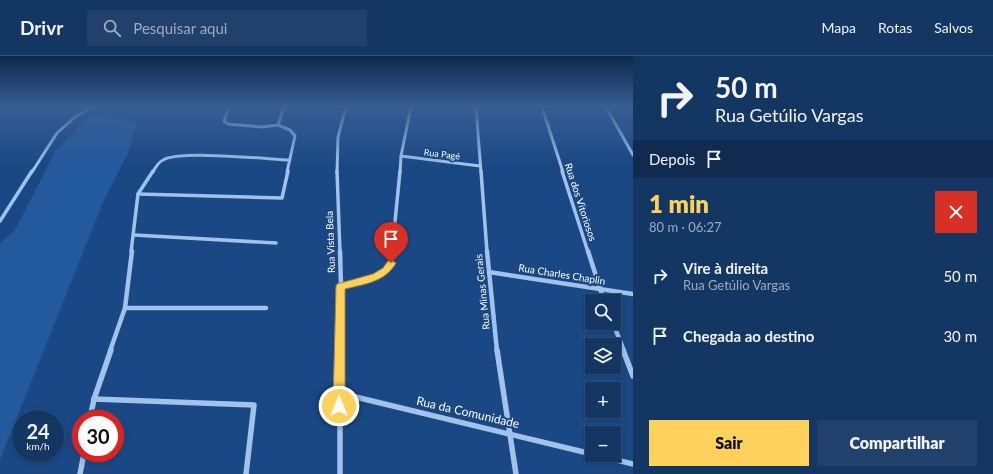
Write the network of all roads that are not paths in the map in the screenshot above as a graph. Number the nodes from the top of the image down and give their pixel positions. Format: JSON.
{"nodes":[{"id":1,"x":64,"y":127,"type":"edge"},
{"id":2,"x":283,"y":127,"type":"edge"},
{"id":3,"x":341,"y":127,"type":"edge"},
{"id":4,"x":407,"y":127,"type":"edge"},
{"id":5,"x":477,"y":127,"type":"edge"},
{"id":6,"x":548,"y":127,"type":"edge"},
{"id":7,"x":617,"y":127,"type":"edge"},
{"id":8,"x":633,"y":155,"type":"edge"},
{"id":9,"x":401,"y":156,"type":"junction"},
{"id":10,"x":290,"y":160,"type":"junction"},
{"id":11,"x":480,"y":166,"type":"junction"},
{"id":12,"x":138,"y":194,"type":"junction"},
{"id":13,"x":0,"y":221,"type":"edge"},
{"id":14,"x":134,"y":235,"type":"junction"},
{"id":15,"x":276,"y":243,"type":"dead end"},
{"id":16,"x":489,"y":272,"type":"junction"},
{"id":17,"x":341,"y":286,"type":"junction"},
{"id":18,"x":600,"y":289,"type":"junction"},
{"id":19,"x":602,"y":294,"type":"edge"},
{"id":20,"x":633,"y":294,"type":"edge"},
{"id":21,"x":125,"y":308,"type":"junction"},
{"id":22,"x":266,"y":308,"type":"dead end"},
{"id":23,"x":616,"y":330,"type":"edge"},
{"id":24,"x":633,"y":376,"type":"edge"},
{"id":25,"x":339,"y":393,"type":"junction"},
{"id":26,"x":94,"y":399,"type":"junction"},
{"id":27,"x":92,"y":410,"type":"edge"},
{"id":28,"x":508,"y":433,"type":"junction"},
{"id":29,"x":585,"y":452,"type":"edge"},
{"id":30,"x":621,"y":461,"type":"edge"},
{"id":31,"x":82,"y":462,"type":"edge"},
{"id":32,"x":633,"y":464,"type":"edge"},
{"id":33,"x":80,"y":474,"type":"edge"},
{"id":34,"x":246,"y":474,"type":"edge"},
{"id":35,"x":340,"y":474,"type":"edge"},
{"id":36,"x":516,"y":474,"type":"edge"}],
"edges":[{"from":1,"to":13,"type":"street"},
{"from":2,"to":10,"type":"street"},
{"from":3,"to":17,"type":"street","name":"Rua Vista Bela"},
{"from":4,"to":9,"type":"street"},
{"from":5,"to":11,"type":"street","name":"Rua Minas Gerais"},
{"from":6,"to":18,"type":"street","name":"Rua dos Vitoriosos"},
{"from":7,"to":8,"type":"street"},
{"from":9,"to":11,"type":"street","name":"Rua Pagé"},
{"from":9,"to":17,"type":"street"},
{"from":10,"to":12,"type":"street"},
{"from":10,"to":12,"type":"street"},
{"from":11,"to":16,"type":"street","name":"Rua Minas Gerais"},
{"from":12,"to":14,"type":"street"},
{"from":14,"to":15,"type":"street"},
{"from":14,"to":21,"type":"street"},
{"from":16,"to":18,"type":"street","name":"Rua Charles Chaplin"},
{"from":16,"to":28,"type":"street","name":"Rua Minas Gerais"},
{"from":17,"to":25,"type":"street","name":"Rua Vista Bela"},
{"from":18,"to":19,"type":"street","name":"Rua dos Vitoriosos"},
{"from":18,"to":20,"type":"street","name":"Rua Charles Chaplin"},
{"from":21,"to":22,"type":"street"},
{"from":21,"to":26,"type":"street"},
{"from":23,"to":24,"type":"street"},
{"from":25,"to":28,"type":"street","name":"Rua da Comunidade"},
{"from":25,"to":35,"type":"street","name":"Rua Vista Bela"},
{"from":26,"to":27,"type":"street"},
{"from":26,"to":34,"type":"street"},
{"from":28,"to":29,"type":"street","name":"Rua da Comunidade"},
{"from":28,"to":36,"type":"street","name":"Rua Minas Gerais"},
{"from":30,"to":32,"type":"street"},
{"from":31,"to":33,"type":"street"}]}
